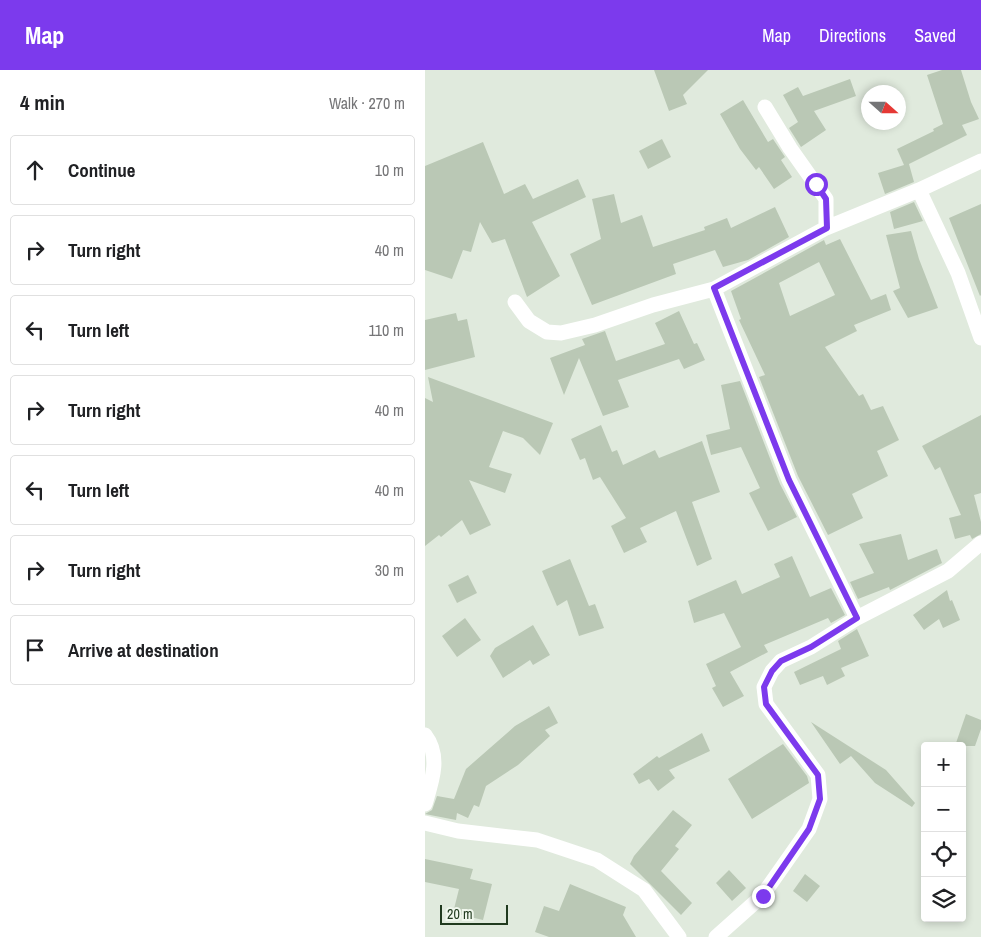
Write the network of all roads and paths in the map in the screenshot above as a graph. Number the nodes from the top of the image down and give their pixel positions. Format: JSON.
{"nodes":[{"id":1,"x":765,"y":107,"type":"dead end"},
{"id":2,"x":981,"y":161,"type":"edge"},
{"id":3,"x":919,"y":190,"type":"junction"},
{"id":4,"x":827,"y":228,"type":"junction"},
{"id":5,"x":714,"y":288,"type":"junction"},
{"id":6,"x":515,"y":302,"type":"dead end"},
{"id":7,"x":981,"y":338,"type":"edge"},
{"id":8,"x":981,"y":543,"type":"edge"},
{"id":9,"x":857,"y":618,"type":"junction"},
{"id":10,"x":425,"y":735,"type":"edge"},
{"id":11,"x":425,"y":804,"type":"edge"},
{"id":12,"x":425,"y":823,"type":"edge"},
{"id":13,"x":679,"y":937,"type":"edge"},
{"id":14,"x":716,"y":937,"type":"edge"}],
"edges":[{"from":1,"to":4,"type":"street"},
{"from":2,"to":3,"type":"street"},
{"from":3,"to":4,"type":"street"},
{"from":3,"to":7,"type":"street"},
{"from":4,"to":5,"type":"street"},
{"from":5,"to":6,"type":"street"},
{"from":5,"to":9,"type":"street"},
{"from":8,"to":9,"type":"street"},
{"from":9,"to":14,"type":"street"},
{"from":10,"to":11,"type":"street"},
{"from":12,"to":13,"type":"street"}]}
